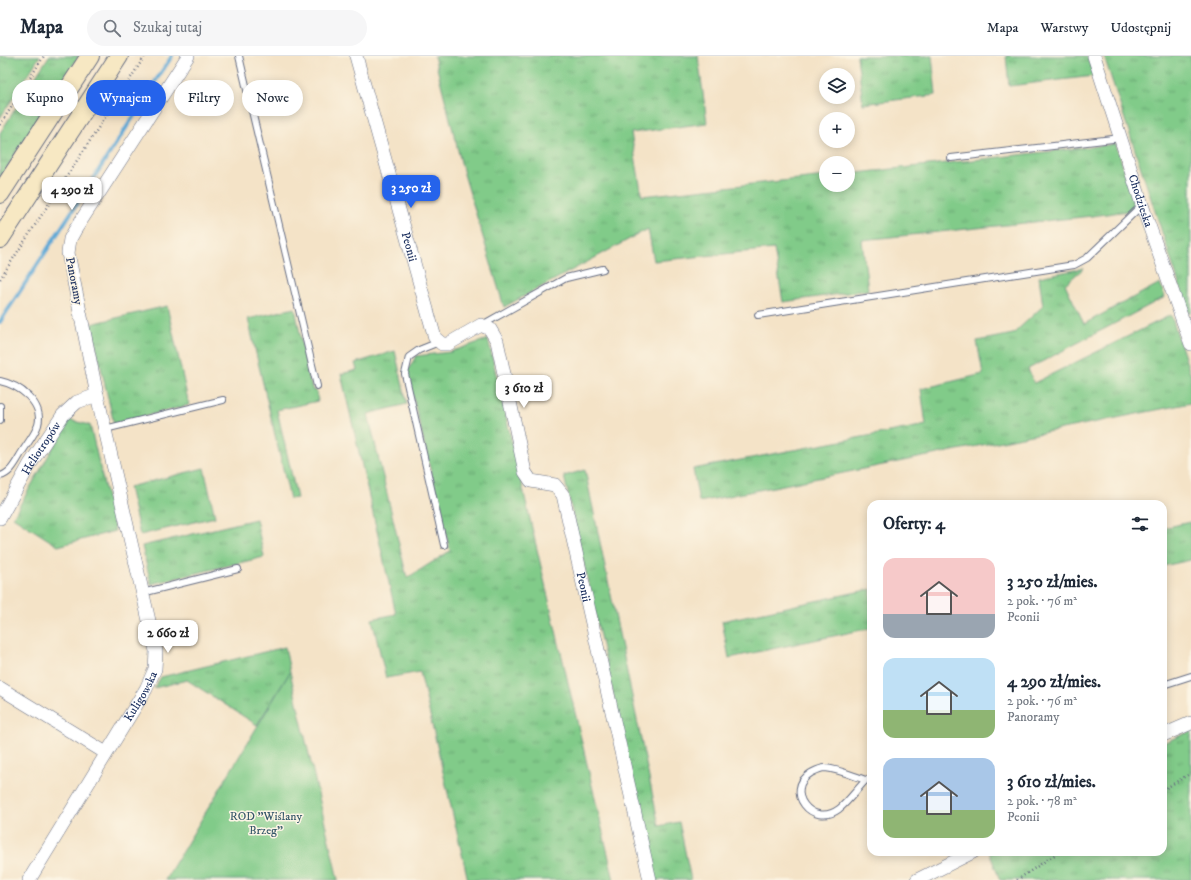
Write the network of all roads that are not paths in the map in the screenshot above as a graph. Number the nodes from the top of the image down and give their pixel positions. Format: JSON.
{"nodes":[{"id":1,"x":90,"y":56,"type":"edge"},
{"id":2,"x":118,"y":56,"type":"edge"},
{"id":3,"x":188,"y":56,"type":"edge"},
{"id":4,"x":239,"y":56,"type":"edge"},
{"id":5,"x":356,"y":56,"type":"edge"},
{"id":6,"x":1094,"y":56,"type":"edge"},
{"id":7,"x":1121,"y":138,"type":"junction"},
{"id":8,"x":951,"y":158,"type":"dead end"},
{"id":9,"x":0,"y":194,"type":"edge"},
{"id":10,"x":1142,"y":205,"type":"junction"},
{"id":11,"x":0,"y":239,"type":"edge"},
{"id":12,"x":603,"y":269,"type":"dead end"},
{"id":13,"x":758,"y":315,"type":"dead end"},
{"id":14,"x":482,"y":325,"type":"junction"},
{"id":15,"x":439,"y":342,"type":"junction"},
{"id":16,"x":1191,"y":344,"type":"edge"},
{"id":17,"x":0,"y":381,"type":"edge"},
{"id":18,"x":317,"y":386,"type":"dead end"},
{"id":19,"x":97,"y":395,"type":"junction"},
{"id":20,"x":223,"y":400,"type":"dead end"},
{"id":21,"x":0,"y":406,"type":"edge"},
{"id":22,"x":0,"y":420,"type":"edge"},
{"id":23,"x":105,"y":429,"type":"junction"},
{"id":24,"x":0,"y":476,"type":"edge"},
{"id":25,"x":0,"y":518,"type":"edge"},
{"id":26,"x":444,"y":545,"type":"dead end"},
{"id":27,"x":238,"y":569,"type":"dead end"},
{"id":28,"x":142,"y":593,"type":"junction"},
{"id":29,"x":1191,"y":676,"type":"edge"},
{"id":30,"x":1167,"y":683,"type":"edge"},
{"id":31,"x":0,"y":688,"type":"edge"},
{"id":32,"x":1191,"y":723,"type":"edge"},
{"id":33,"x":1167,"y":733,"type":"edge"},
{"id":34,"x":106,"y":753,"type":"junction"},
{"id":35,"x":867,"y":779,"type":"edge"},
{"id":36,"x":867,"y":780,"type":"edge"},
{"id":37,"x":965,"y":856,"type":"edge"},
{"id":38,"x":29,"y":880,"type":"edge"},
{"id":39,"x":650,"y":880,"type":"edge"},
{"id":40,"x":917,"y":880,"type":"edge"}],
"edges":[{"from":1,"to":9,"type":"main road"},
{"from":2,"to":11,"type":"main road"},
{"from":3,"to":19,"type":"street","name":"Panoramy"},
{"from":4,"to":18,"type":"lane"},
{"from":5,"to":15,"type":"street","name":"Peonii"},
{"from":6,"to":7,"type":"street","name":"Chodzieska"},
{"from":7,"to":8,"type":"lane"},
{"from":7,"to":10,"type":"street","name":"Chodzieska"},
{"from":10,"to":13,"type":"lane"},
{"from":10,"to":16,"type":"street","name":"Chodzieska"},
{"from":12,"to":14,"type":"lane"},
{"from":14,"to":15,"type":"street"},
{"from":14,"to":39,"type":"street","name":"Peonii"},
{"from":15,"to":26,"type":"lane"},
{"from":17,"to":24,"type":"lane"},
{"from":19,"to":23,"type":"street","name":"Kuligowska"},
{"from":19,"to":25,"type":"street","name":"Heliotropów"},
{"from":20,"to":23,"type":"lane"},
{"from":21,"to":22,"type":"lane"},
{"from":23,"to":28,"type":"street","name":"Kuligowska"},
{"from":27,"to":28,"type":"lane"},
{"from":28,"to":34,"type":"street","name":"Kuligowska"},
{"from":29,"to":30,"type":"lane"},
{"from":31,"to":34,"type":"street"},
{"from":32,"to":33,"type":"street"},
{"from":34,"to":38,"type":"street","name":"Kuligowska"},
{"from":35,"to":36,"type":"lane"},
{"from":37,"to":40,"type":"street"}]}
